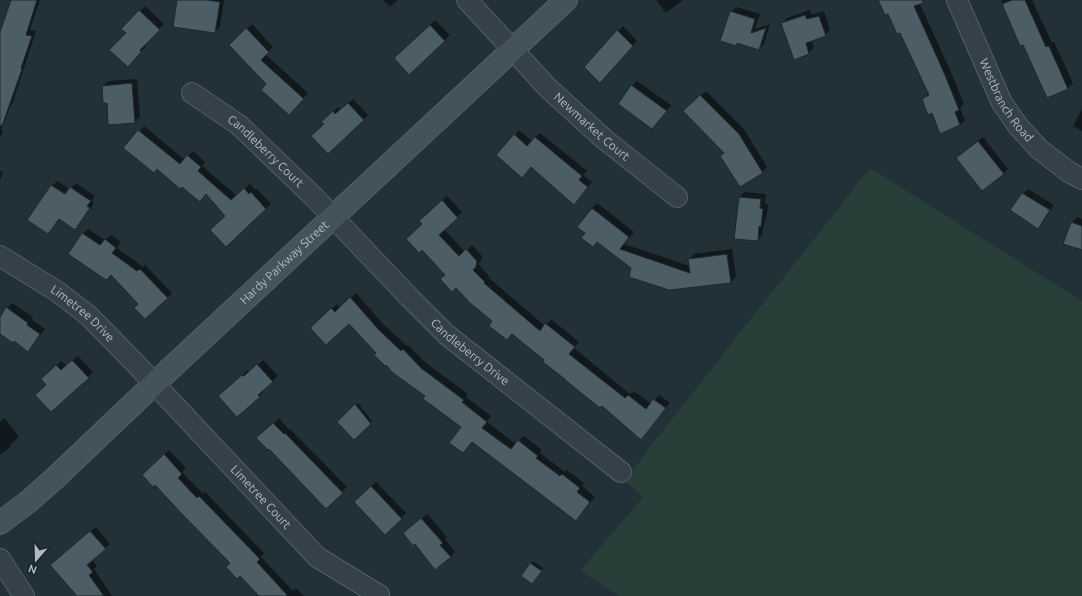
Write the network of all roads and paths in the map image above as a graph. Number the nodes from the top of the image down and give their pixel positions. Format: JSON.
{"nodes":[{"id":1,"x":467,"y":0,"type":"edge"},
{"id":2,"x":566,"y":0,"type":"edge"},
{"id":3,"x":957,"y":0,"type":"edge"},
{"id":4,"x":513,"y":49,"type":"junction"},
{"id":5,"x":192,"y":93,"type":"dead end"},
{"id":6,"x":1082,"y":179,"type":"edge"},
{"id":7,"x":677,"y":197,"type":"dead end"},
{"id":8,"x":333,"y":217,"type":"junction"},
{"id":9,"x":0,"y":256,"type":"edge"},
{"id":10,"x":155,"y":383,"type":"junction"},
{"id":11,"x":621,"y":472,"type":"dead end"},
{"id":12,"x":0,"y":523,"type":"edge"},
{"id":13,"x":0,"y":559,"type":"edge"},
{"id":14,"x":380,"y":595,"type":"dead end"},
{"id":15,"x":24,"y":596,"type":"edge"}],
"edges":[{"from":1,"to":4,"type":"street","name":"Newmarket Court"},
{"from":2,"to":4,"type":"main road","name":"Hardy Parkway Street"},
{"from":3,"to":6,"type":"street","name":"Westbranch Road"},
{"from":4,"to":7,"type":"street","name":"Newmarket Court"},
{"from":4,"to":8,"type":"main road","name":"Hardy Parkway Street"},
{"from":5,"to":8,"type":"street","name":"Candleberry Court"},
{"from":8,"to":10,"type":"main road","name":"Hardy Parkway Street"},
{"from":8,"to":11,"type":"street","name":"Candleberry Drive"},
{"from":9,"to":10,"type":"street","name":"Limetree Drive"},
{"from":10,"to":12,"type":"main road","name":"Hardy Parkway Street"},
{"from":10,"to":14,"type":"street","name":"Limetree Court"},
{"from":13,"to":15,"type":"street"}]}
